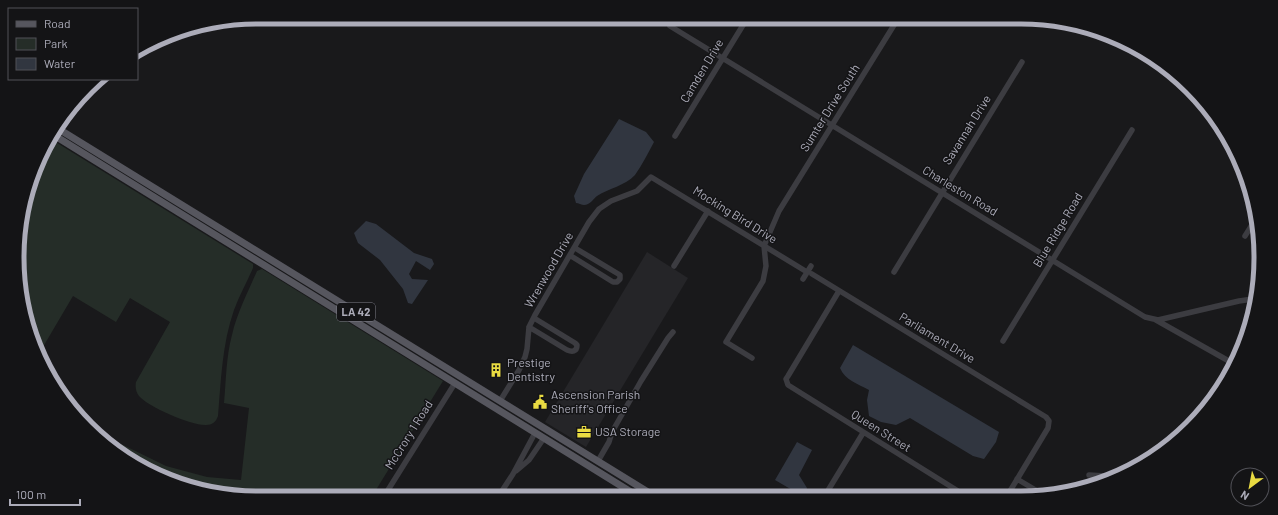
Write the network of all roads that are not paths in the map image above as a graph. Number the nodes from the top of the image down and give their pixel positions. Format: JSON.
{"nodes":[{"id":1,"x":744,"y":24,"type":"edge"},
{"id":2,"x":895,"y":24,"type":"edge"},
{"id":3,"x":670,"y":26,"type":"dead end"},
{"id":4,"x":723,"y":58,"type":"junction"},
{"id":5,"x":1022,"y":62,"type":"dead end"},
{"id":6,"x":832,"y":125,"type":"junction"},
{"id":7,"x":1132,"y":130,"type":"dead end"},
{"id":8,"x":61,"y":131,"type":"edge"},
{"id":9,"x":675,"y":136,"type":"dead end"},
{"id":10,"x":57,"y":137,"type":"edge"},
{"id":11,"x":651,"y":177,"type":"joint"},
{"id":12,"x":942,"y":192,"type":"junction"},
{"id":13,"x":708,"y":211,"type":"junction"},
{"id":14,"x":1252,"y":225,"type":"edge"},
{"id":15,"x":1245,"y":236,"type":"dead end"},
{"id":16,"x":764,"y":246,"type":"junction"},
{"id":17,"x":575,"y":248,"type":"junction"},
{"id":18,"x":571,"y":256,"type":"junction"},
{"id":19,"x":1053,"y":260,"type":"junction"},
{"id":20,"x":674,"y":266,"type":"dead end"},
{"id":21,"x":811,"y":266,"type":"dead end"},
{"id":22,"x":894,"y":272,"type":"dead end"},
{"id":23,"x":810,"y":273,"type":"junction"},
{"id":24,"x":803,"y":279,"type":"dead end"},
{"id":25,"x":839,"y":291,"type":"junction"},
{"id":26,"x":1250,"y":299,"type":"edge"},
{"id":27,"x":534,"y":318,"type":"junction"},
{"id":28,"x":1156,"y":320,"type":"junction"},
{"id":29,"x":529,"y":327,"type":"junction"},
{"id":30,"x":673,"y":332,"type":"dead end"},
{"id":31,"x":1004,"y":341,"type":"dead end"},
{"id":32,"x":393,"y":345,"type":"junction"},
{"id":33,"x":752,"y":358,"type":"dead end"},
{"id":34,"x":434,"y":360,"type":"junction"},
{"id":35,"x":1227,"y":360,"type":"dead end"},
{"id":36,"x":455,"y":383,"type":"junction"},
{"id":37,"x":500,"y":401,"type":"junction"},
{"id":38,"x":535,"y":433,"type":"junction"},
{"id":39,"x":863,"y":433,"type":"junction"},
{"id":40,"x":544,"y":438,"type":"junction"},
{"id":41,"x":566,"y":448,"type":"junction"},
{"id":42,"x":598,"y":461,"type":"junction"},
{"id":43,"x":614,"y":471,"type":"junction"},
{"id":44,"x":513,"y":474,"type":"junction"},
{"id":45,"x":1089,"y":475,"type":"dead end"},
{"id":46,"x":1096,"y":475,"type":"junction"},
{"id":47,"x":1104,"y":476,"type":"edge"},
{"id":48,"x":1017,"y":479,"type":"junction"},
{"id":49,"x":1095,"y":479,"type":"edge"},
{"id":50,"x":386,"y":491,"type":"edge"},
{"id":51,"x":502,"y":491,"type":"edge"},
{"id":52,"x":630,"y":491,"type":"edge"},
{"id":53,"x":646,"y":491,"type":"edge"},
{"id":54,"x":827,"y":491,"type":"edge"},
{"id":55,"x":958,"y":491,"type":"edge"},
{"id":56,"x":1010,"y":491,"type":"edge"},
{"id":57,"x":1037,"y":491,"type":"edge"}],
"edges":[{"from":1,"to":4,"type":"street","name":"Camden Drive"},
{"from":2,"to":6,"type":"street","name":"Sumter Drive South"},
{"from":3,"to":4,"type":"street","name":"Charleston Road"},
{"from":4,"to":6,"type":"street","name":"Charleston Road"},
{"from":4,"to":9,"type":"street","name":"Camden Drive"},
{"from":5,"to":12,"type":"street","name":"Savannah Drive"},
{"from":6,"to":12,"type":"street","name":"Charleston Road"},
{"from":6,"to":16,"type":"street","name":"Sumter Drive South"},
{"from":7,"to":19,"type":"street","name":"Blue Ridge Road"},
{"from":8,"to":34,"type":"main road","number":"LA 42"},
{"from":10,"to":32,"type":"main road","number":"LA 42"},
{"from":11,"to":13,"type":"street","name":"Mocking Bird Drive"},
{"from":11,"to":17,"type":"street","name":"Wrenwood Drive"},
{"from":12,"to":19,"type":"street","name":"Charleston Road"},
{"from":12,"to":22,"type":"street","name":"Savannah Drive"},
{"from":13,"to":16,"type":"street","name":"Mocking Bird Drive"},
{"from":13,"to":20,"type":"street"},
{"from":14,"to":15,"type":"street"},
{"from":16,"to":23,"type":"street","name":"Mocking Bird Drive"},
{"from":16,"to":33,"type":"street"},
{"from":17,"to":18,"type":"street","name":"Wrenwood Drive"},
{"from":17,"to":18,"type":"street"},
{"from":18,"to":27,"type":"street","name":"Wrenwood Drive"},
{"from":19,"to":28,"type":"street","name":"Charleston Road"},
{"from":19,"to":31,"type":"street","name":"Blue Ridge Road"},
{"from":21,"to":23,"type":"street"},
{"from":23,"to":24,"type":"street"},
{"from":23,"to":25,"type":"street","name":"Parliament Drive"},
{"from":25,"to":39,"type":"street","name":"Queen Street"},
{"from":25,"to":48,"type":"street","name":"Parliament Drive"},
{"from":26,"to":28,"type":"street"},
{"from":27,"to":29,"type":"street","name":"Wrenwood Drive"},
{"from":27,"to":29,"type":"street"},
{"from":28,"to":35,"type":"street","name":"Charleston Road"},
{"from":29,"to":37,"type":"street","name":"Wrenwood Drive"},
{"from":30,"to":42,"type":"street"},
{"from":32,"to":34,"type":"main road"},
{"from":32,"to":36,"type":"main road","number":"LA 42"},
{"from":34,"to":37,"type":"main road","number":"LA 42"},
{"from":36,"to":37,"type":"main road"},
{"from":36,"to":38,"type":"main road","number":"LA 42"},
{"from":36,"to":50,"type":"street","name":"McCrory 1 Road"},
{"from":37,"to":42,"type":"main road","number":"LA 42"},
{"from":38,"to":40,"type":"main road","number":"LA 42"},
{"from":38,"to":41,"type":"main road"},
{"from":38,"to":44,"type":"street"},
{"from":39,"to":54,"type":"street"},
{"from":39,"to":55,"type":"street","name":"Queen Street"},
{"from":40,"to":41,"type":"main road","number":"LA 42"},
{"from":40,"to":44,"type":"street"},
{"from":41,"to":43,"type":"main road"},
{"from":41,"to":52,"type":"main road","number":"LA 42"},
{"from":42,"to":43,"type":"main road","number":"LA 42"},
{"from":43,"to":53,"type":"main road","number":"LA 42"},
{"from":44,"to":51,"type":"street"},
{"from":45,"to":46,"type":"street"},
{"from":46,"to":47,"type":"street"},
{"from":46,"to":49,"type":"street"},
{"from":48,"to":56,"type":"street"},
{"from":48,"to":57,"type":"street"}]}
